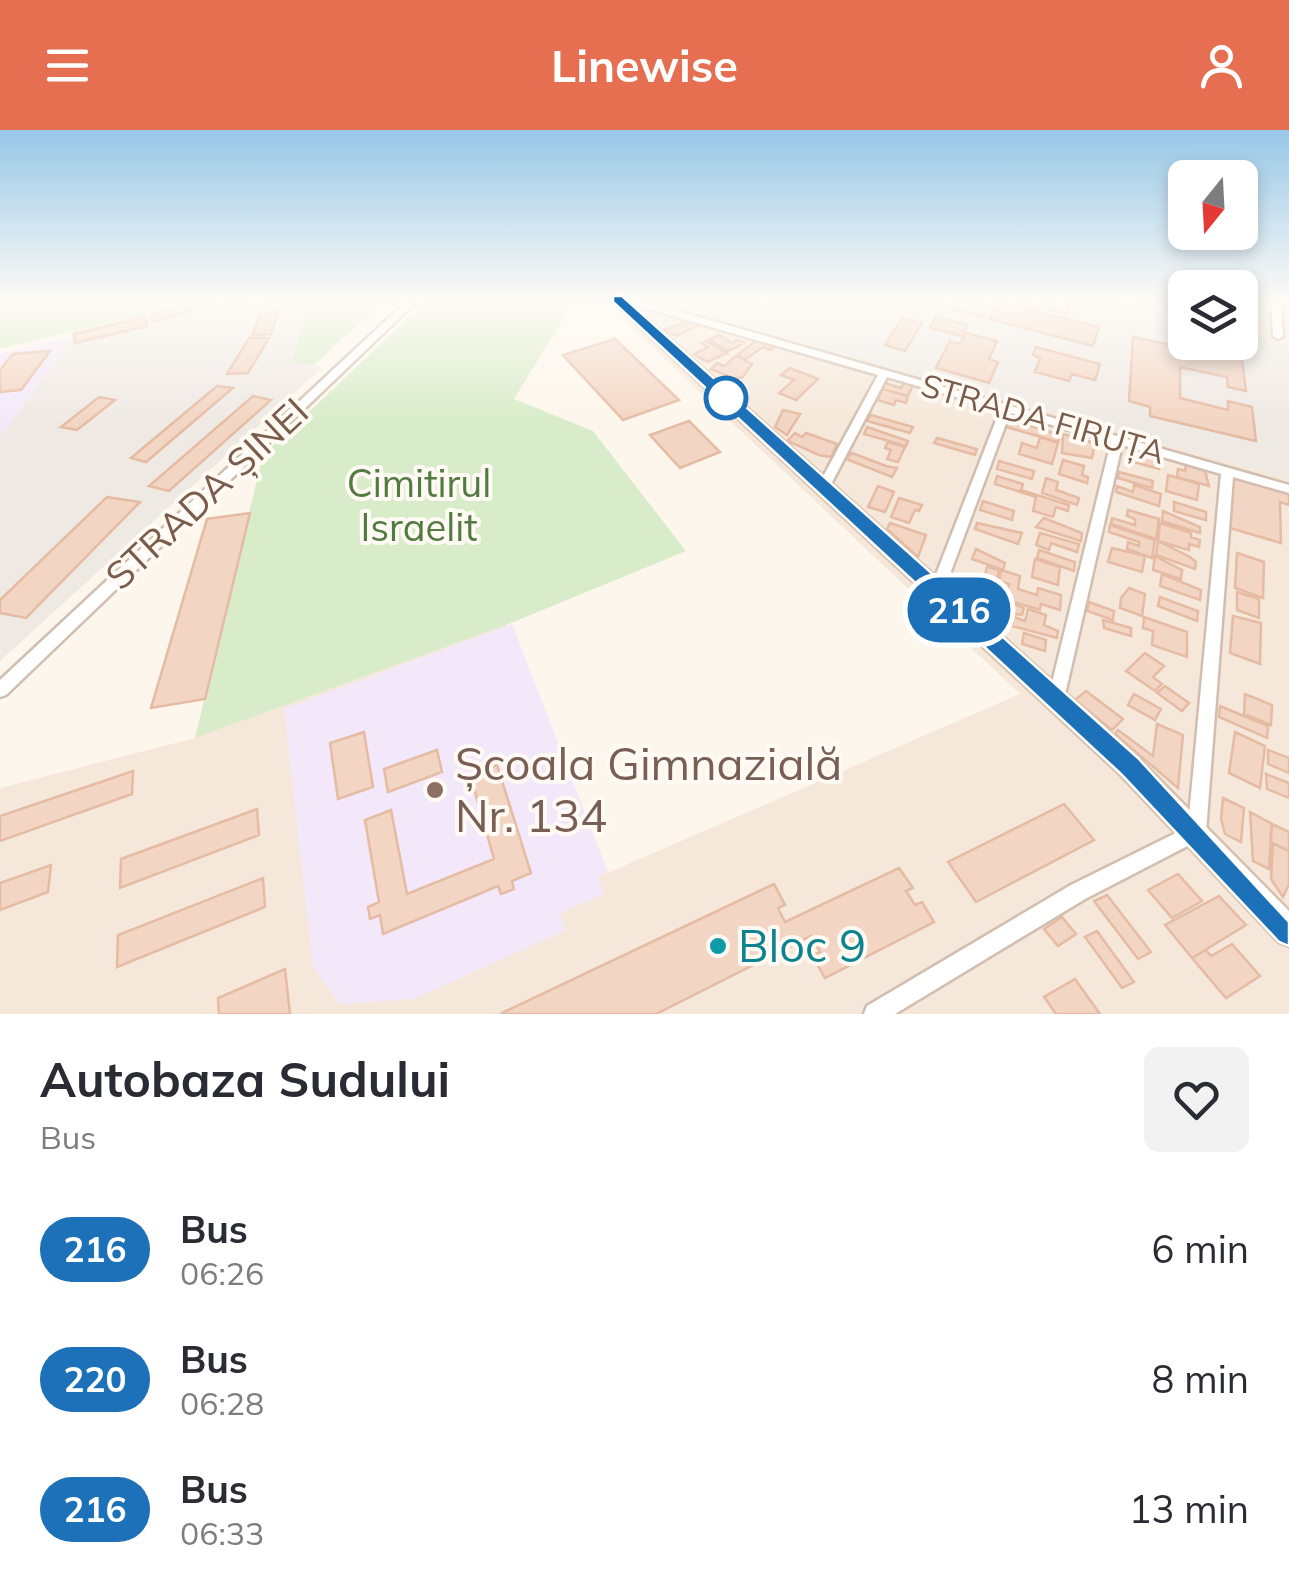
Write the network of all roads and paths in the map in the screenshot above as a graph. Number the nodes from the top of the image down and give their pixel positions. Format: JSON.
{"nodes":[{"id":1,"x":370,"y":340,"type":"edge"},
{"id":2,"x":662,"y":340,"type":"edge"},
{"id":3,"x":768,"y":340,"type":"edge"},
{"id":4,"x":884,"y":374,"type":"junction"},
{"id":5,"x":1006,"y":408,"type":"junction"},
{"id":6,"x":1118,"y":440,"type":"junction"},
{"id":7,"x":1227,"y":472,"type":"junction"},
{"id":8,"x":824,"y":486,"type":"junction"},
{"id":9,"x":1289,"y":489,"type":"edge"},
{"id":10,"x":938,"y":590,"type":"junction"},
{"id":11,"x":0,"y":690,"type":"edge"},
{"id":12,"x":1056,"y":700,"type":"junction"},
{"id":13,"x":1196,"y":832,"type":"junction"},
{"id":14,"x":1289,"y":932,"type":"edge"},
{"id":15,"x":875,"y":1014,"type":"edge"}],
"edges":[{"from":1,"to":11,"type":"street","name":"STRADA ȘINEI"},
{"from":2,"to":8,"type":"main road"},
{"from":3,"to":4,"type":"street","name":"STRADA FIRUȚA"},
{"from":4,"to":5,"type":"street","name":"STRADA FIRUȚA"},
{"from":4,"to":8,"type":"street"},
{"from":5,"to":6,"type":"street","name":"STRADA FIRUȚA"},
{"from":5,"to":10,"type":"street"},
{"from":6,"to":7,"type":"street","name":"STRADA FIRUȚA"},
{"from":6,"to":12,"type":"street"},
{"from":7,"to":9,"type":"street","name":"STRADA FIRUȚA"},
{"from":7,"to":13,"type":"street"},
{"from":8,"to":10,"type":"main road"},
{"from":10,"to":12,"type":"main road"},
{"from":12,"to":13,"type":"main road"},
{"from":13,"to":14,"type":"main road"},
{"from":13,"to":15,"type":"street"}]}
